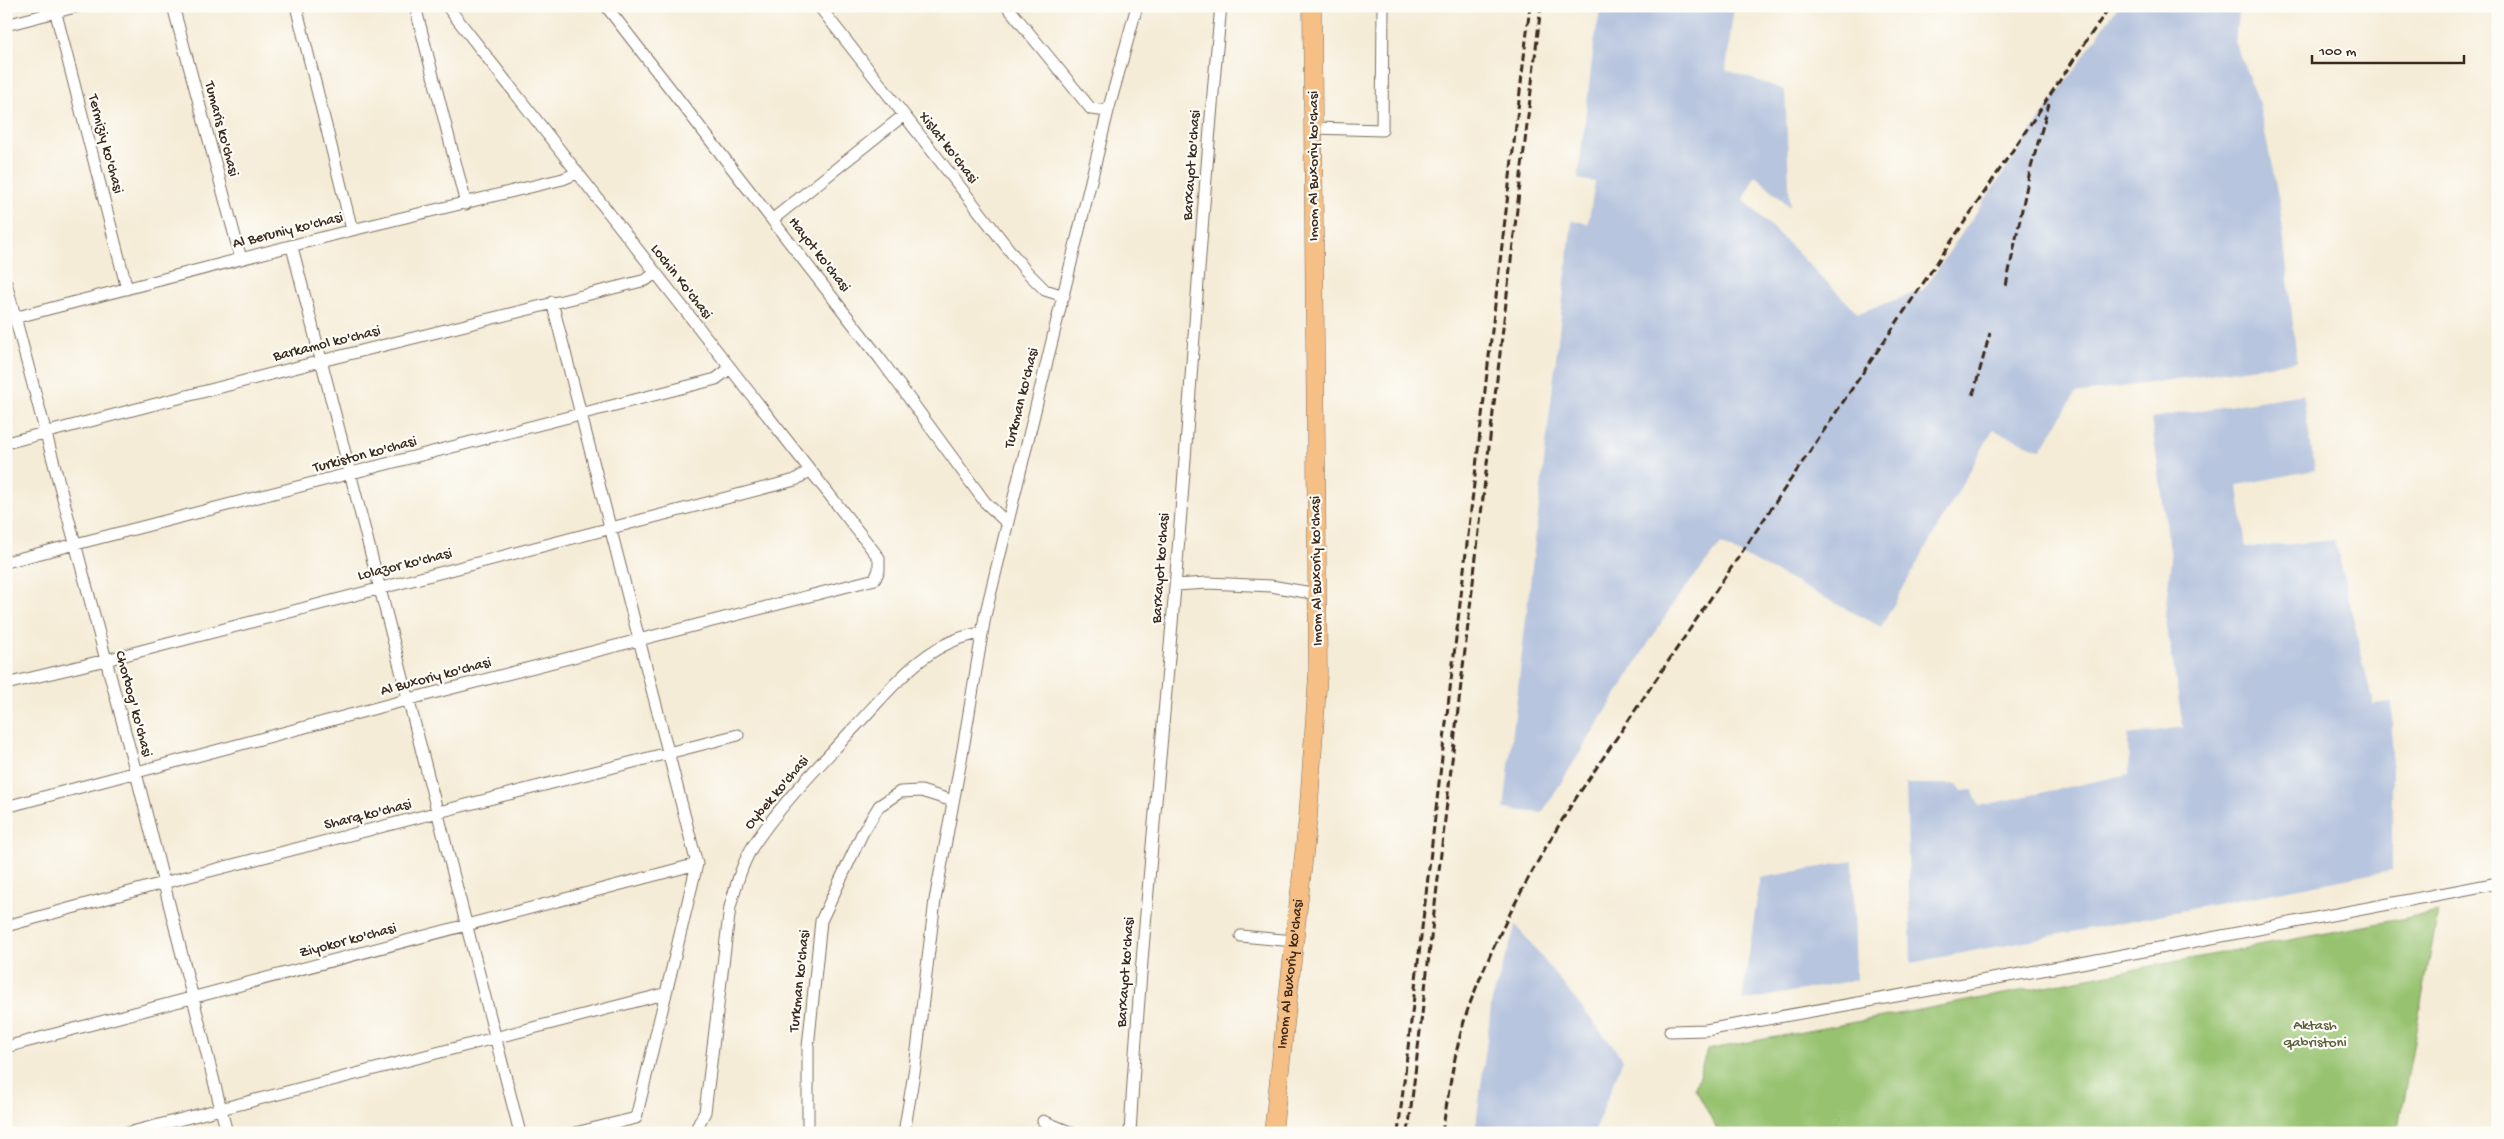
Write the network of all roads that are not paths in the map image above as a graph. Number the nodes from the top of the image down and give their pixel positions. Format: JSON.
{"nodes":[{"id":1,"x":79,"y":6,"type":"edge"},
{"id":2,"x":173,"y":6,"type":"edge"},
{"id":3,"x":296,"y":6,"type":"edge"},
{"id":4,"x":414,"y":6,"type":"edge"},
{"id":5,"x":447,"y":6,"type":"edge"},
{"id":6,"x":606,"y":6,"type":"edge"},
{"id":7,"x":819,"y":6,"type":"edge"},
{"id":8,"x":1007,"y":6,"type":"edge"},
{"id":9,"x":1137,"y":6,"type":"edge"},
{"id":10,"x":1221,"y":6,"type":"edge"},
{"id":11,"x":1312,"y":6,"type":"edge"},
{"id":12,"x":1383,"y":6,"type":"edge"},
{"id":13,"x":54,"y":9,"type":"edge"},
{"id":14,"x":6,"y":25,"type":"edge"},
{"id":15,"x":1108,"y":112,"type":"junction"},
{"id":16,"x":904,"y":115,"type":"junction"},
{"id":17,"x":1313,"y":128,"type":"junction"},
{"id":18,"x":577,"y":173,"type":"junction"},
{"id":19,"x":466,"y":204,"type":"junction"},
{"id":20,"x":773,"y":219,"type":"junction"},
{"id":21,"x":352,"y":230,"type":"junction"},
{"id":22,"x":292,"y":247,"type":"junction"},
{"id":23,"x":241,"y":259,"type":"junction"},
{"id":24,"x":655,"y":273,"type":"junction"},
{"id":25,"x":6,"y":283,"type":"edge"},
{"id":26,"x":127,"y":290,"type":"junction"},
{"id":27,"x":1064,"y":296,"type":"junction"},
{"id":28,"x":552,"y":302,"type":"junction"},
{"id":29,"x":11,"y":319,"type":"edge"},
{"id":30,"x":321,"y":361,"type":"junction"},
{"id":31,"x":729,"y":369,"type":"junction"},
{"id":32,"x":581,"y":414,"type":"junction"},
{"id":33,"x":46,"y":433,"type":"junction"},
{"id":34,"x":6,"y":443,"type":"edge"},
{"id":35,"x":809,"y":471,"type":"junction"},
{"id":36,"x":350,"y":475,"type":"junction"},
{"id":37,"x":1007,"y":523,"type":"junction"},
{"id":38,"x":610,"y":528,"type":"junction"},
{"id":39,"x":75,"y":543,"type":"junction"},
{"id":40,"x":6,"y":562,"type":"edge"},
{"id":41,"x":875,"y":579,"type":"joint"},
{"id":42,"x":1174,"y":585,"type":"junction"},
{"id":43,"x":378,"y":587,"type":"junction"},
{"id":44,"x":1317,"y":594,"type":"junction"},
{"id":45,"x":982,"y":633,"type":"junction"},
{"id":46,"x":639,"y":640,"type":"junction"},
{"id":47,"x":106,"y":660,"type":"junction"},
{"id":48,"x":6,"y":684,"type":"edge"},
{"id":49,"x":410,"y":699,"type":"junction"},
{"id":50,"x":738,"y":735,"type":"dead end"},
{"id":51,"x":668,"y":753,"type":"junction"},
{"id":52,"x":136,"y":773,"type":"junction"},
{"id":53,"x":953,"y":801,"type":"junction"},
{"id":54,"x":6,"y":807,"type":"edge"},
{"id":55,"x":438,"y":813,"type":"junction"},
{"id":56,"x":697,"y":864,"type":"junction"},
{"id":57,"x":163,"y":883,"type":"junction"},
{"id":58,"x":2498,"y":883,"type":"edge"},
{"id":59,"x":467,"y":924,"type":"junction"},
{"id":60,"x":6,"y":926,"type":"edge"},
{"id":61,"x":1240,"y":936,"type":"dead end"},
{"id":62,"x":1294,"y":941,"type":"junction"},
{"id":63,"x":664,"y":994,"type":"junction"},
{"id":64,"x":193,"y":997,"type":"junction"},
{"id":65,"x":1670,"y":1031,"type":"dead end"},
{"id":66,"x":496,"y":1038,"type":"junction"},
{"id":67,"x":6,"y":1046,"type":"edge"},
{"id":68,"x":221,"y":1108,"type":"junction"},
{"id":69,"x":1043,"y":1121,"type":"dead end"},
{"id":70,"x":128,"y":1133,"type":"edge"},
{"id":71,"x":227,"y":1133,"type":"edge"},
{"id":72,"x":520,"y":1133,"type":"edge"},
{"id":73,"x":575,"y":1133,"type":"edge"},
{"id":74,"x":694,"y":1133,"type":"edge"},
{"id":75,"x":808,"y":1133,"type":"edge"},
{"id":76,"x":904,"y":1133,"type":"edge"},
{"id":77,"x":1072,"y":1133,"type":"edge"},
{"id":78,"x":1130,"y":1133,"type":"edge"},
{"id":79,"x":1273,"y":1133,"type":"edge"}],
"edges":[{"from":1,"to":13,"type":"street"},
{"from":2,"to":23,"type":"street","name":"Tumaris ko'chasi"},
{"from":3,"to":21,"type":"street"},
{"from":4,"to":19,"type":"street"},
{"from":5,"to":18,"type":"street","name":"Lochin Ko'chasi"},
{"from":6,"to":20,"type":"street","name":"Hayot ko'chasi"},
{"from":7,"to":16,"type":"street","name":"Xislat ko'chasi"},
{"from":8,"to":15,"type":"street"},
{"from":9,"to":15,"type":"street","name":"Turkman ko'chasi"},
{"from":10,"to":42,"type":"street","name":"Barxayot ko'chasi"},
{"from":11,"to":17,"type":"main road","name":"Imom Al Buxoriy ko'chasi"},
{"from":12,"to":17,"type":"street"},
{"from":13,"to":14,"type":"street"},
{"from":13,"to":26,"type":"street","name":"Termiziy ko'chasi"},
{"from":15,"to":27,"type":"street","name":"Turkman ko'chasi"},
{"from":16,"to":20,"type":"street"},
{"from":16,"to":27,"type":"street","name":"Xislat ko'chasi"},
{"from":17,"to":44,"type":"main road","name":"Imom Al Buxoriy ko'chasi"},
{"from":18,"to":19,"type":"street","name":"Al Beruniy ko'chasi"},
{"from":18,"to":24,"type":"street","name":"Lochin Ko'chasi"},
{"from":19,"to":21,"type":"street","name":"Al Beruniy ko'chasi"},
{"from":20,"to":37,"type":"street","name":"Hayot ko'chasi"},
{"from":21,"to":22,"type":"street","name":"Al Beruniy ko'chasi"},
{"from":22,"to":23,"type":"street","name":"Al Beruniy ko'chasi"},
{"from":22,"to":30,"type":"street"},
{"from":23,"to":26,"type":"street","name":"Al Beruniy ko'chasi"},
{"from":24,"to":28,"type":"street","name":"Barkamol ko'chasi"},
{"from":24,"to":31,"type":"street","name":"Lochin Ko'chasi"},
{"from":25,"to":29,"type":"street","name":"Chorbog' ko'chasi"},
{"from":26,"to":29,"type":"street","name":"Al Beruniy ko'chasi"},
{"from":27,"to":37,"type":"street","name":"Turkman ko'chasi"},
{"from":28,"to":30,"type":"street","name":"Barkamol ko'chasi"},
{"from":28,"to":32,"type":"street"},
{"from":29,"to":33,"type":"street","name":"Chorbog' ko'chasi"},
{"from":30,"to":33,"type":"street","name":"Barkamol ko'chasi"},
{"from":30,"to":36,"type":"street"},
{"from":31,"to":32,"type":"street","name":"Turkiston ko'chasi"},
{"from":31,"to":35,"type":"street","name":"Lochin Ko'chasi"},
{"from":32,"to":36,"type":"street","name":"Turkiston ko'chasi"},
{"from":32,"to":38,"type":"street"},
{"from":33,"to":34,"type":"street","name":"Barkamol ko'chasi"},
{"from":33,"to":39,"type":"street","name":"Chorbog' ko'chasi"},
{"from":35,"to":38,"type":"street","name":"Lolazor ko'chasi"},
{"from":35,"to":41,"type":"street","name":"Lochin Ko'chasi"},
{"from":36,"to":39,"type":"street","name":"Turkiston ko'chasi"},
{"from":36,"to":43,"type":"street"},
{"from":37,"to":45,"type":"street","name":"Turkman ko'chasi"},
{"from":38,"to":43,"type":"street","name":"Lolazor ko'chasi"},
{"from":38,"to":46,"type":"street"},
{"from":39,"to":40,"type":"street","name":"Turkiston ko'chasi"},
{"from":39,"to":47,"type":"street","name":"Chorbog' ko'chasi"},
{"from":41,"to":46,"type":"street","name":"Al Buxoriy ko'chasi"},
{"from":42,"to":44,"type":"street"},
{"from":42,"to":78,"type":"street","name":"Barxayot ko'chasi"},
{"from":43,"to":47,"type":"street","name":"Lolazor ko'chasi"},
{"from":43,"to":49,"type":"street"},
{"from":44,"to":62,"type":"main road","name":"Imom Al Buxoriy ko'chasi"},
{"from":45,"to":53,"type":"street","name":"Turkman ko'chasi"},
{"from":45,"to":74,"type":"street","name":"Oybek ko'chasi"},
{"from":46,"to":49,"type":"street","name":"Al Buxoriy ko'chasi"},
{"from":46,"to":51,"type":"street"},
{"from":47,"to":48,"type":"street","name":"Lolazor ko'chasi"},
{"from":47,"to":52,"type":"street","name":"Chorbog' ko'chasi"},
{"from":49,"to":52,"type":"street","name":"Al Buxoriy ko'chasi"},
{"from":49,"to":55,"type":"street"},
{"from":50,"to":51,"type":"street","name":"Sharq ko'chasi"},
{"from":51,"to":55,"type":"street","name":"Sharq ko'chasi"},
{"from":51,"to":56,"type":"street"},
{"from":52,"to":54,"type":"street","name":"Al Buxoriy ko'chasi"},
{"from":52,"to":57,"type":"street","name":"Chorbog' ko'chasi"},
{"from":53,"to":75,"type":"street","name":"Turkman ko'chasi"},
{"from":53,"to":76,"type":"street","name":"Turkman ko'chasi"},
{"from":55,"to":57,"type":"street","name":"Sharq ko'chasi"},
{"from":55,"to":59,"type":"street"},
{"from":56,"to":59,"type":"street","name":"Ziyokor ko'chasi"},
{"from":56,"to":63,"type":"street"},
{"from":57,"to":60,"type":"street","name":"Sharq ko'chasi"},
{"from":57,"to":64,"type":"street","name":"Chorbog' ko'chasi"},
{"from":58,"to":65,"type":"street"},
{"from":59,"to":64,"type":"street","name":"Ziyokor ko'chasi"},
{"from":59,"to":66,"type":"street"},
{"from":61,"to":62,"type":"street"},
{"from":62,"to":79,"type":"main road","name":"Imom Al Buxoriy ko'chasi"},
{"from":63,"to":66,"type":"street"},
{"from":63,"to":73,"type":"street"},
{"from":64,"to":67,"type":"street","name":"Ziyokor ko'chasi"},
{"from":64,"to":68,"type":"street","name":"Chorbog' ko'chasi"},
{"from":66,"to":68,"type":"street"},
{"from":66,"to":72,"type":"street"},
{"from":68,"to":70,"type":"street"},
{"from":68,"to":71,"type":"street","name":"Chorbog' ko'chasi"},
{"from":69,"to":77,"type":"street"}]}
